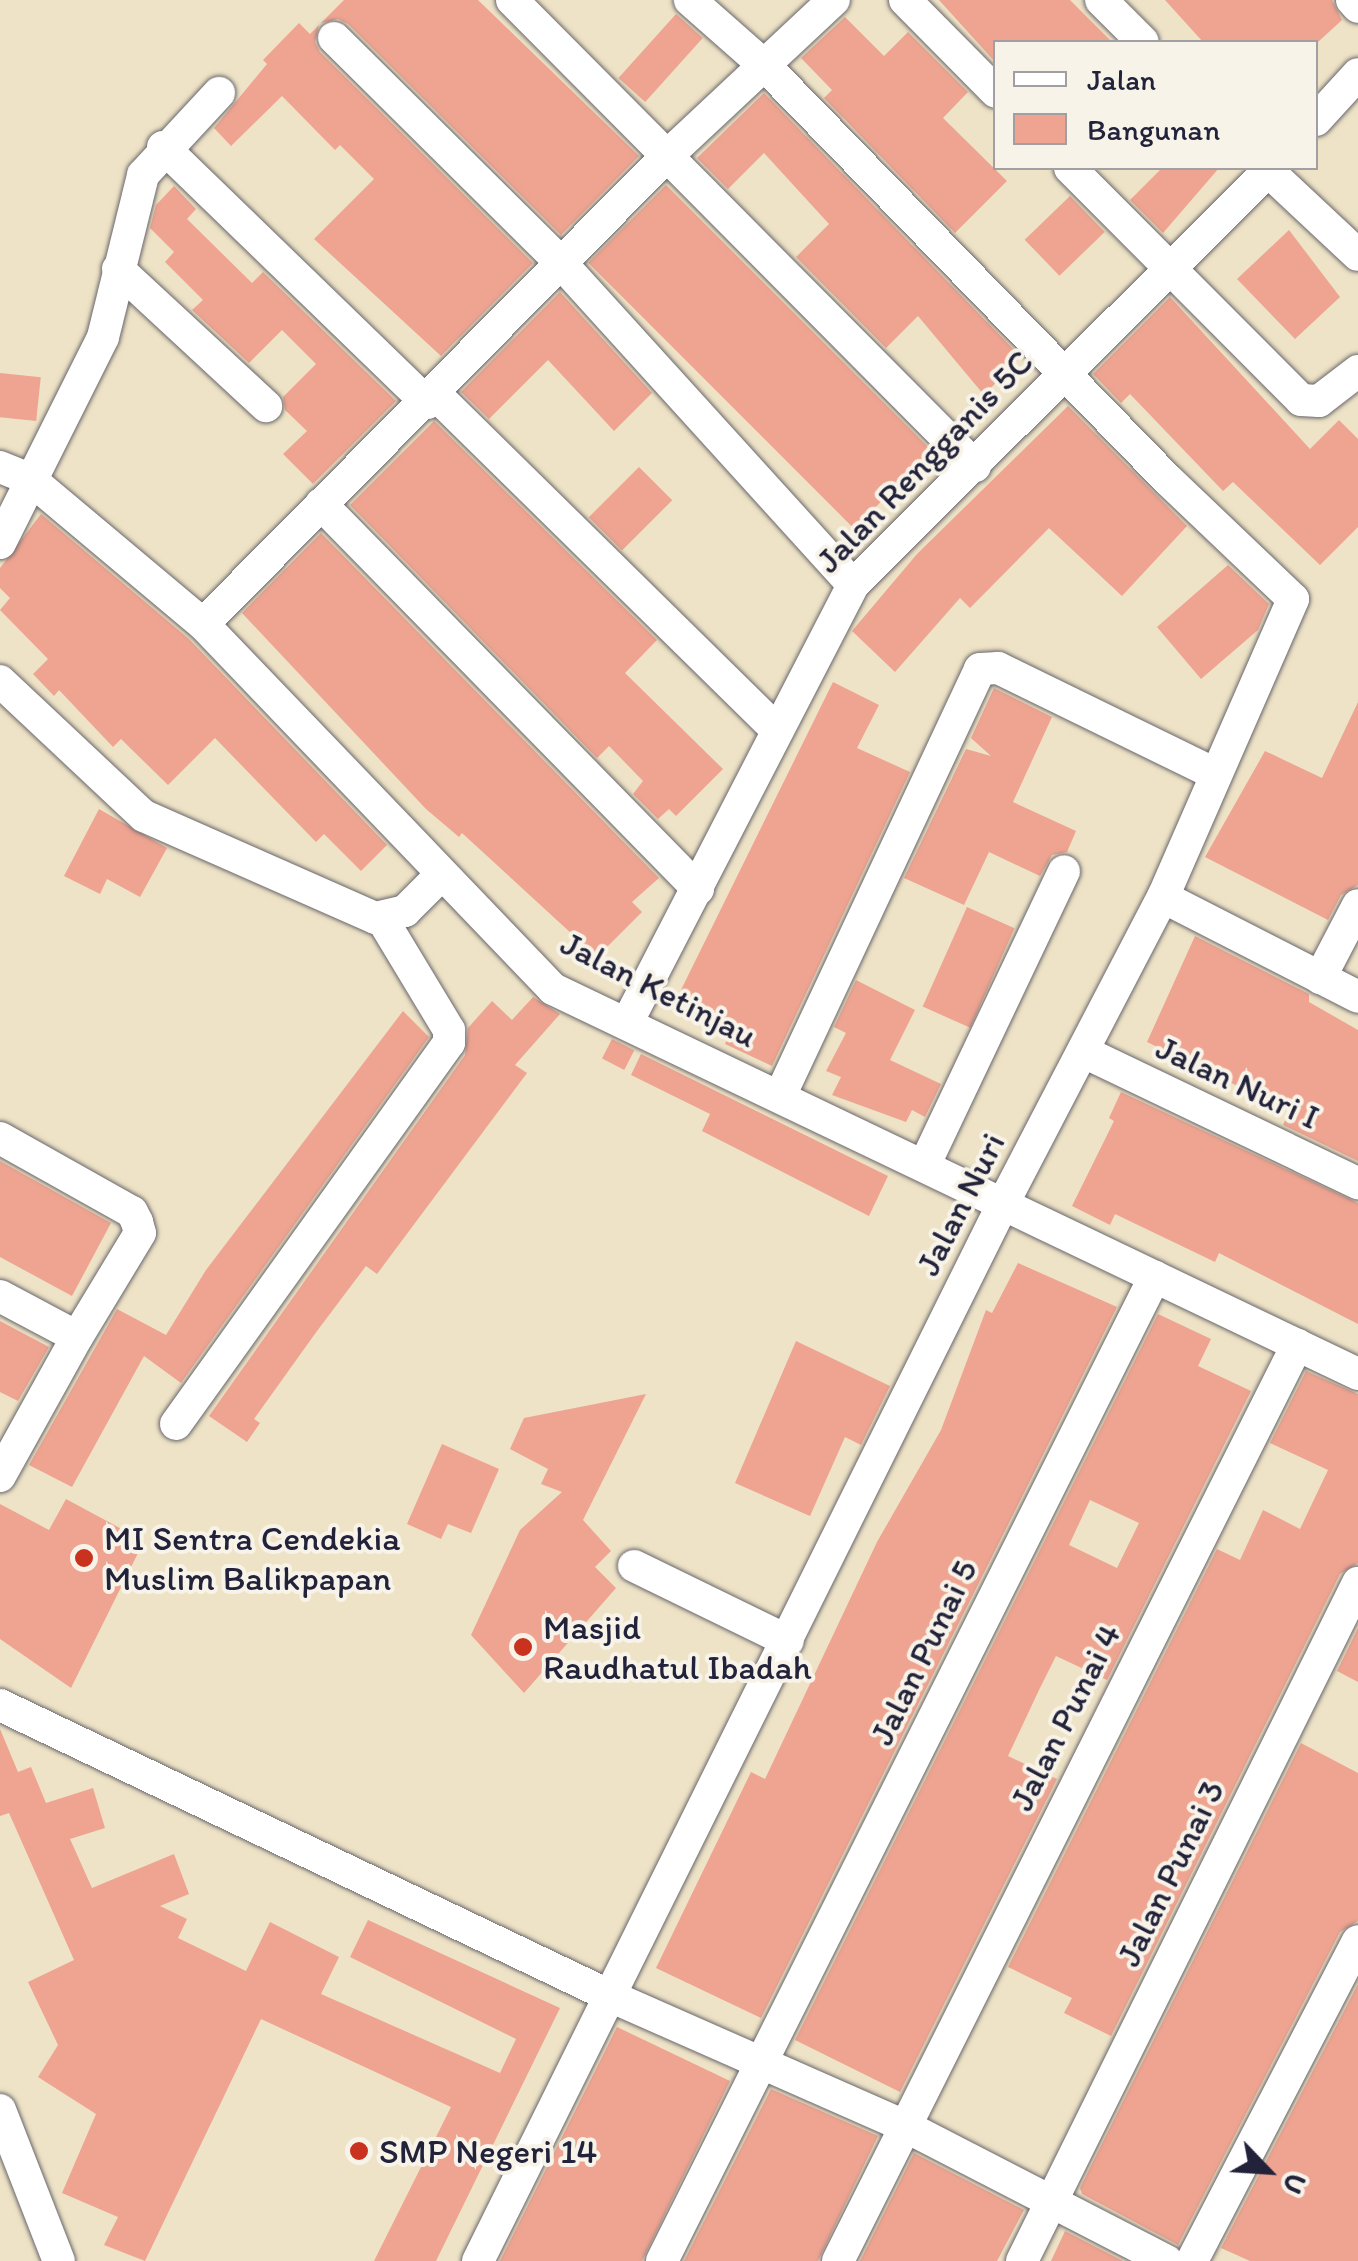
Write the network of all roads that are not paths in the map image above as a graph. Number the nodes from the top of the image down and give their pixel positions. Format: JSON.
{"nodes":[{"id":1,"x":512,"y":0,"type":"edge"},
{"id":2,"x":690,"y":0,"type":"edge"},
{"id":3,"x":834,"y":0,"type":"edge"},
{"id":4,"x":905,"y":0,"type":"edge"},
{"id":5,"x":1102,"y":0,"type":"edge"},
{"id":6,"x":1352,"y":0,"type":"edge"},
{"id":7,"x":1358,"y":7,"type":"edge"},
{"id":8,"x":334,"y":38,"type":"dead end"},
{"id":9,"x":1141,"y":40,"type":"edge"},
{"id":10,"x":767,"y":68,"type":"junction"},
{"id":11,"x":1358,"y":74,"type":"edge"},
{"id":12,"x":993,"y":89,"type":"edge"},
{"id":13,"x":219,"y":92,"type":"dead end"},
{"id":14,"x":1318,"y":118,"type":"edge"},
{"id":15,"x":163,"y":147,"type":"junction"},
{"id":16,"x":666,"y":157,"type":"junction"},
{"id":17,"x":1072,"y":170,"type":"edge"},
{"id":18,"x":1267,"y":170,"type":"edge"},
{"id":19,"x":1269,"y":170,"type":"edge"},
{"id":20,"x":1358,"y":254,"type":"edge"},
{"id":21,"x":562,"y":264,"type":"junction"},
{"id":22,"x":118,"y":269,"type":"junction"},
{"id":23,"x":1172,"y":270,"type":"junction"},
{"id":24,"x":1066,"y":370,"type":"junction"},
{"id":25,"x":1358,"y":371,"type":"edge"},
{"id":26,"x":431,"y":399,"type":"junction"},
{"id":27,"x":266,"y":406,"type":"dead end"},
{"id":28,"x":975,"y":466,"type":"junction"},
{"id":29,"x":15,"y":473,"type":"edge"},
{"id":30,"x":321,"y":504,"type":"junction"},
{"id":31,"x":0,"y":543,"type":"edge"},
{"id":32,"x":853,"y":585,"type":"junction"},
{"id":33,"x":203,"y":624,"type":"junction"},
{"id":34,"x":0,"y":681,"type":"edge"},
{"id":35,"x":776,"y":729,"type":"junction"},
{"id":36,"x":1215,"y":774,"type":"junction"},
{"id":37,"x":1064,"y":871,"type":"dead end"},
{"id":38,"x":440,"y":876,"type":"junction"},
{"id":39,"x":698,"y":889,"type":"junction"},
{"id":40,"x":1163,"y":897,"type":"junction"},
{"id":41,"x":1358,"y":905,"type":"edge"},
{"id":42,"x":382,"y":919,"type":"junction"},
{"id":43,"x":1320,"y":978,"type":"junction"},
{"id":44,"x":1358,"y":998,"type":"edge"},
{"id":45,"x":627,"y":1023,"type":"junction"},
{"id":46,"x":1084,"y":1052,"type":"junction"},
{"id":47,"x":782,"y":1094,"type":"junction"},
{"id":48,"x":0,"y":1138,"type":"edge"},
{"id":49,"x":925,"y":1164,"type":"junction"},
{"id":50,"x":1358,"y":1183,"type":"edge"},
{"id":51,"x":1004,"y":1202,"type":"junction"},
{"id":52,"x":1155,"y":1276,"type":"junction"},
{"id":53,"x":0,"y":1296,"type":"edge"},
{"id":54,"x":77,"y":1337,"type":"junction"},
{"id":55,"x":1297,"y":1345,"type":"junction"},
{"id":56,"x":1358,"y":1374,"type":"edge"},
{"id":57,"x":176,"y":1424,"type":"dead end"},
{"id":58,"x":0,"y":1476,"type":"edge"},
{"id":59,"x":634,"y":1566,"type":"dead end"},
{"id":60,"x":1358,"y":1582,"type":"edge"},
{"id":61,"x":788,"y":1641,"type":"junction"},
{"id":62,"x":0,"y":1705,"type":"edge"},
{"id":63,"x":1358,"y":1941,"type":"edge"},
{"id":64,"x":610,"y":1996,"type":"junction"},
{"id":65,"x":764,"y":2063,"type":"junction"},
{"id":66,"x":0,"y":2110,"type":"edge"},
{"id":67,"x":903,"y":2126,"type":"junction"},
{"id":68,"x":1053,"y":2200,"type":"junction"},
{"id":69,"x":59,"y":2261,"type":"edge"},
{"id":70,"x":478,"y":2261,"type":"edge"},
{"id":71,"x":662,"y":2261,"type":"edge"},
{"id":72,"x":838,"y":2261,"type":"edge"},
{"id":73,"x":1022,"y":2261,"type":"edge"},
{"id":74,"x":1167,"y":2261,"type":"edge"},
{"id":75,"x":1192,"y":2261,"type":"edge"}],
"edges":[{"from":1,"to":16,"type":"street"},
{"from":2,"to":10,"type":"street"},
{"from":3,"to":10,"type":"street"},
{"from":4,"to":12,"type":"street"},
{"from":5,"to":9,"type":"street"},
{"from":6,"to":7,"type":"street"},
{"from":8,"to":21,"type":"street"},
{"from":10,"to":16,"type":"street"},
{"from":10,"to":24,"type":"street"},
{"from":11,"to":14,"type":"street"},
{"from":13,"to":15,"type":"street"},
{"from":15,"to":22,"type":"street"},
{"from":15,"to":26,"type":"street"},
{"from":16,"to":21,"type":"street"},
{"from":16,"to":28,"type":"street"},
{"from":17,"to":23,"type":"street"},
{"from":18,"to":23,"type":"street","name":"Jalan Rengganis 5C"},
{"from":19,"to":20,"type":"street"},
{"from":21,"to":26,"type":"street"},
{"from":21,"to":32,"type":"street"},
{"from":22,"to":27,"type":"street"},
{"from":22,"to":29,"type":"street"},
{"from":23,"to":24,"type":"street","name":"Jalan Rengganis 5C"},
{"from":23,"to":25,"type":"street"},
{"from":24,"to":28,"type":"street","name":"Jalan Rengganis 5C"},
{"from":24,"to":36,"type":"street","name":"Jalan Nuri"},
{"from":26,"to":30,"type":"street"},
{"from":26,"to":35,"type":"street"},
{"from":28,"to":32,"type":"street","name":"Jalan Rengganis 5C"},
{"from":29,"to":31,"type":"street"},
{"from":29,"to":33,"type":"street","name":"Jalan Ketinjau"},
{"from":30,"to":33,"type":"street"},
{"from":30,"to":39,"type":"street"},
{"from":32,"to":35,"type":"street","name":"Jalan Rengganis 5C"},
{"from":33,"to":38,"type":"street","name":"Jalan Ketinjau"},
{"from":34,"to":42,"type":"street"},
{"from":35,"to":39,"type":"street","name":"Jalan Rengganis 5C"},
{"from":36,"to":40,"type":"street","name":"Jalan Nuri"},
{"from":36,"to":47,"type":"street"},
{"from":37,"to":49,"type":"street"},
{"from":38,"to":42,"type":"street"},
{"from":38,"to":45,"type":"street","name":"Jalan Ketinjau"},
{"from":39,"to":45,"type":"street","name":"Jalan Rengganis 5C"},
{"from":40,"to":43,"type":"street"},
{"from":40,"to":46,"type":"street","name":"Jalan Nuri"},
{"from":41,"to":43,"type":"street"},
{"from":42,"to":57,"type":"street"},
{"from":43,"to":44,"type":"street"},
{"from":45,"to":47,"type":"street","name":"Jalan Ketinjau"},
{"from":46,"to":50,"type":"street","name":"Jalan Nuri I"},
{"from":46,"to":51,"type":"street","name":"Jalan Nuri"},
{"from":47,"to":49,"type":"street","name":"Jalan Ketinjau"},
{"from":48,"to":54,"type":"street"},
{"from":49,"to":51,"type":"street","name":"Jalan Ketinjau"},
{"from":51,"to":52,"type":"street","name":"Jalan Ketinjau"},
{"from":51,"to":61,"type":"street","name":"Jalan Nuri"},
{"from":52,"to":55,"type":"street","name":"Jalan Ketinjau"},
{"from":52,"to":65,"type":"street","name":"Jalan Punai 5"},
{"from":53,"to":54,"type":"street"},
{"from":54,"to":58,"type":"street"},
{"from":55,"to":56,"type":"street","name":"Jalan Ketinjau"},
{"from":55,"to":67,"type":"street","name":"Jalan Punai 4"},
{"from":59,"to":61,"type":"street"},
{"from":60,"to":68,"type":"street","name":"Jalan Punai 3"},
{"from":61,"to":64,"type":"street","name":"Jalan Nuri"},
{"from":62,"to":64,"type":"street"},
{"from":63,"to":75,"type":"street"},
{"from":64,"to":65,"type":"street"},
{"from":64,"to":70,"type":"street","name":"Jalan Nuri"},
{"from":65,"to":67,"type":"street"},
{"from":65,"to":71,"type":"street","name":"Jalan Punai 5"},
{"from":66,"to":69,"type":"street"},
{"from":67,"to":68,"type":"street"},
{"from":67,"to":72,"type":"street","name":"Jalan Punai 4"},
{"from":68,"to":73,"type":"street","name":"Jalan Punai 3"},
{"from":68,"to":74,"type":"street"}]}
